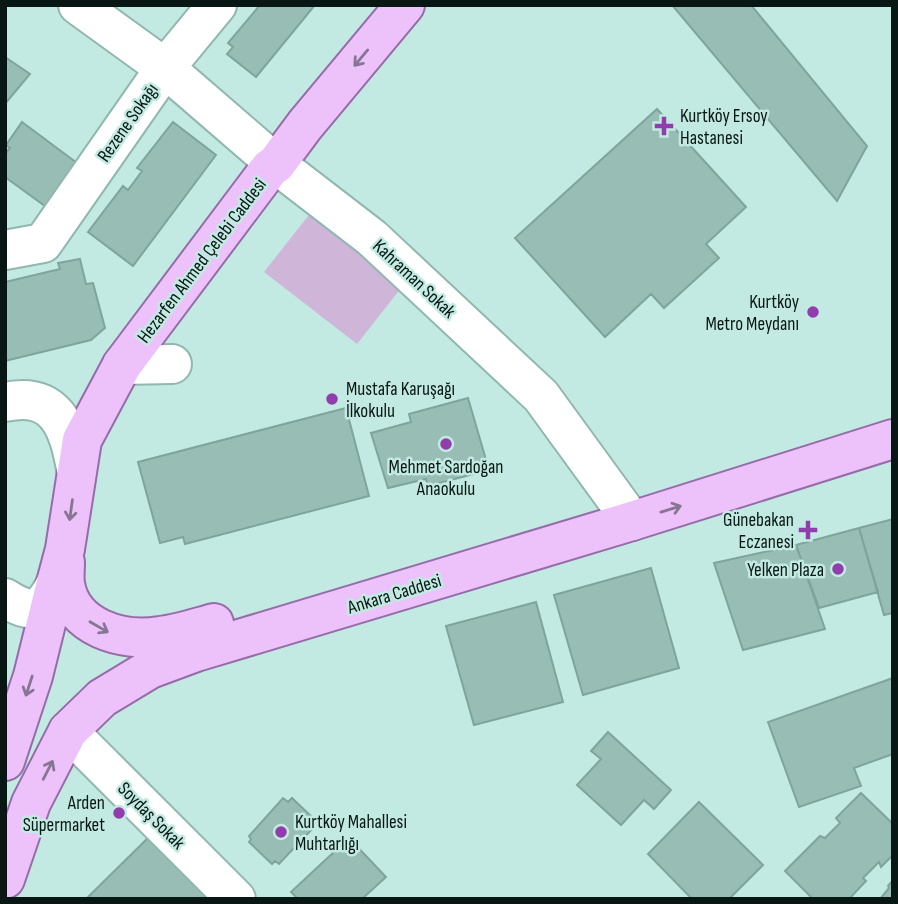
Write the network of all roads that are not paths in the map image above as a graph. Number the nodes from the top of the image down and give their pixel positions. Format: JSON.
{"nodes":[{"id":1,"x":78,"y":5,"type":"edge"},
{"id":2,"x":217,"y":5,"type":"edge"},
{"id":3,"x":405,"y":5,"type":"edge"},
{"id":4,"x":164,"y":68,"type":"junction"},
{"id":5,"x":276,"y":164,"type":"junction"},
{"id":6,"x":5,"y":250,"type":"edge"},
{"id":7,"x":172,"y":364,"type":"dead end"},
{"id":8,"x":122,"y":365,"type":"junction"},
{"id":9,"x":5,"y":402,"type":"edge"},
{"id":10,"x":893,"y":439,"type":"edge"},
{"id":11,"x":76,"y":468,"type":"junction"},
{"id":12,"x":632,"y":521,"type":"junction"},
{"id":13,"x":61,"y":566,"type":"junction"},
{"id":14,"x":5,"y":598,"type":"edge"},
{"id":15,"x":68,"y":731,"type":"junction"},
{"id":16,"x":5,"y":761,"type":"edge"},
{"id":17,"x":5,"y":879,"type":"edge"},
{"id":18,"x":236,"y":899,"type":"edge"}],
"edges":[{"from":1,"to":4,"type":"street","name":"Kahraman Sokak"},
{"from":2,"to":4,"type":"street","name":"Rezene Sokağı"},
{"from":3,"to":5,"type":"main road","name":"Hezarfen Ahmed Çelebi Caddesi","one_way":true},
{"from":4,"to":5,"type":"street","name":"Kahraman Sokak"},
{"from":4,"to":6,"type":"street","name":"Rezene Sokağı"},
{"from":5,"to":8,"type":"main road","name":"Hezarfen Ahmed Çelebi Caddesi"},
{"from":5,"to":12,"type":"street","name":"Kahraman Sokak"},
{"from":7,"to":8,"type":"street"},
{"from":8,"to":11,"type":"main road","name":"Hezarfen Ahmed Çelebi Caddesi"},
{"from":9,"to":11,"type":"street"},
{"from":12,"to":10,"type":"main road","name":"Ankara Caddesi","one_way":true},
{"from":11,"to":13,"type":"main road","name":"Hezarfen Ahmed Çelebi Caddesi","one_way":true},
{"from":13,"to":12,"type":"main road","one_way":true},
{"from":12,"to":15,"type":"main road","name":"Ankara Caddesi"},
{"from":13,"to":14,"type":"street"},
{"from":13,"to":16,"type":"main road","one_way":true},
{"from":17,"to":15,"type":"main road","name":"Ankara Caddesi","one_way":true},
{"from":15,"to":18,"type":"street","name":"Soydaş Sokak"}]}
